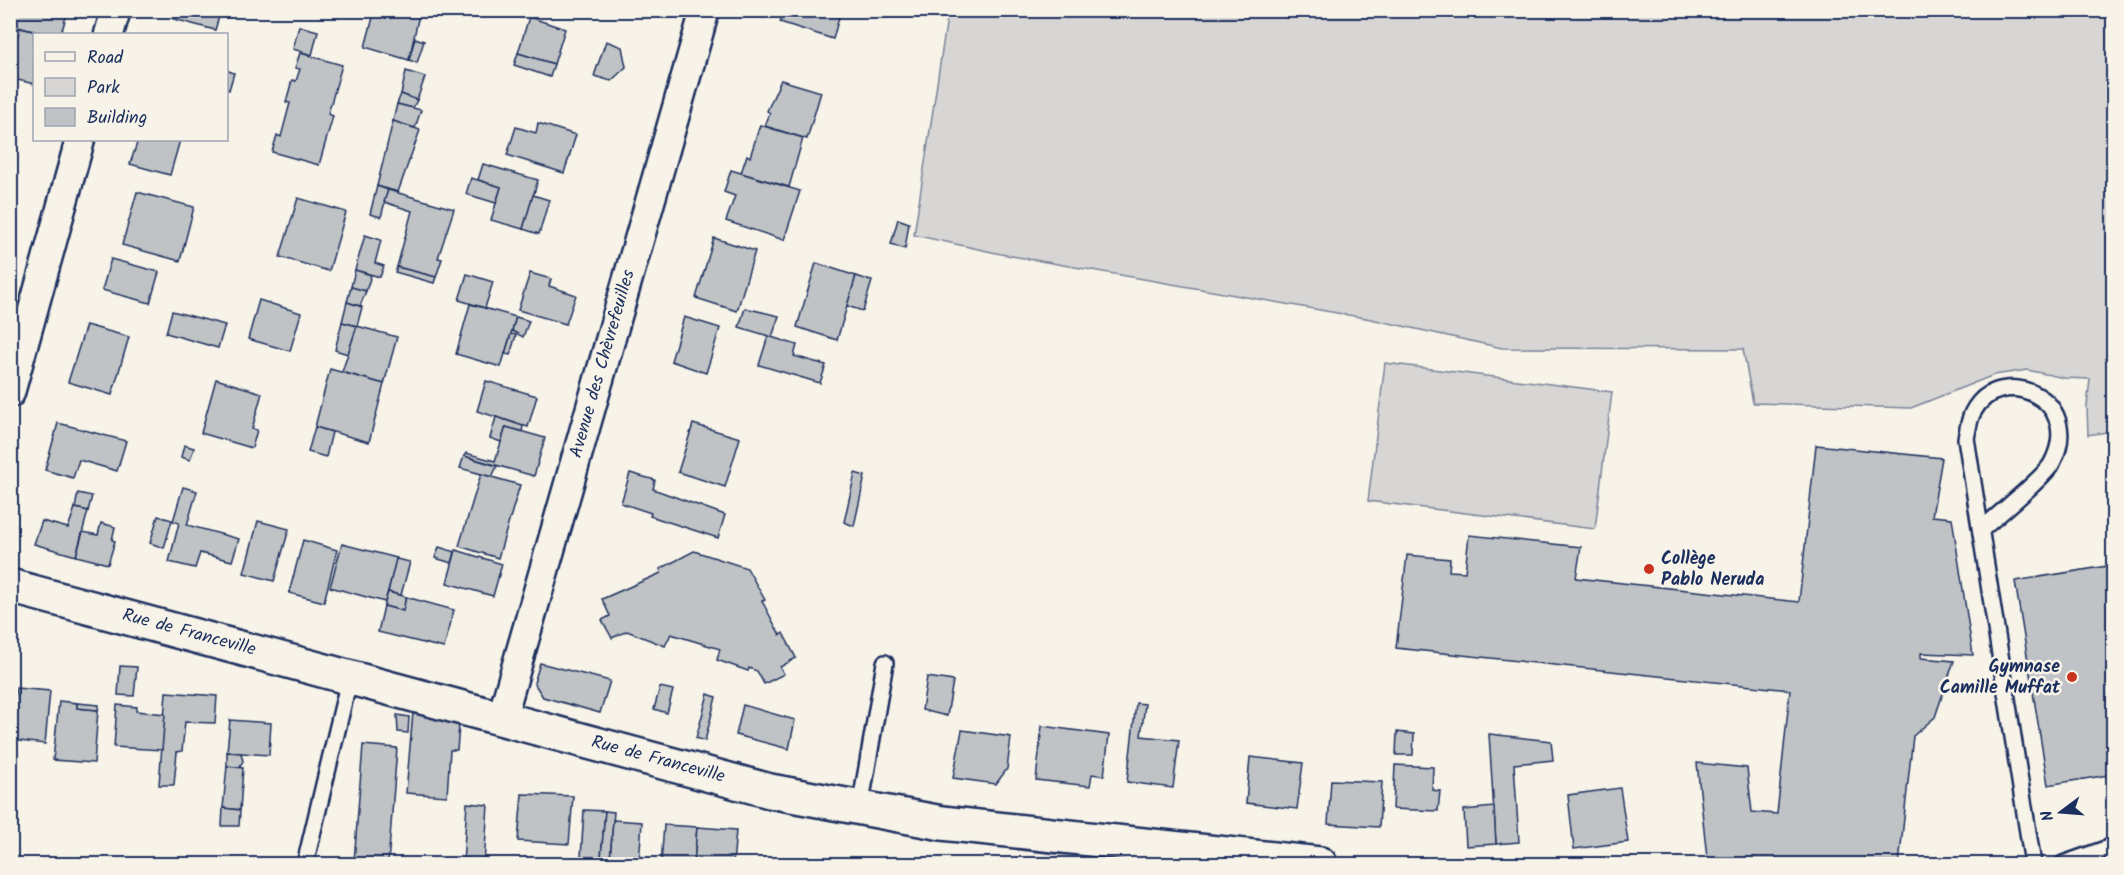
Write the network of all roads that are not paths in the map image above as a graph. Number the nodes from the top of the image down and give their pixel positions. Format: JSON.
{"nodes":[{"id":1,"x":116,"y":10,"type":"edge"},
{"id":2,"x":705,"y":10,"type":"edge"},
{"id":3,"x":109,"y":33,"type":"edge"},
{"id":4,"x":80,"y":141,"type":"edge"},
{"id":5,"x":10,"y":393,"type":"edge"},
{"id":6,"x":1981,"y":530,"type":"junction"},
{"id":7,"x":10,"y":586,"type":"edge"},
{"id":8,"x":885,"y":663,"type":"dead end"},
{"id":9,"x":350,"y":676,"type":"junction"},
{"id":10,"x":502,"y":717,"type":"junction"},
{"id":11,"x":860,"y":808,"type":"junction"},
{"id":12,"x":2114,"y":846,"type":"edge"},
{"id":13,"x":305,"y":864,"type":"edge"},
{"id":14,"x":1320,"y":864,"type":"edge"},
{"id":15,"x":2033,"y":864,"type":"edge"},
{"id":16,"x":2063,"y":864,"type":"edge"}],
"edges":[{"from":1,"to":3,"type":"street"},
{"from":2,"to":10,"type":"street","name":"Avenue des Chèvrefeuilles"},
{"from":4,"to":5,"type":"street"},
{"from":6,"to":6,"type":"lane"},
{"from":6,"to":15,"type":"lane"},
{"from":7,"to":9,"type":"street","name":"Rue de Franceville"},
{"from":8,"to":11,"type":"lane"},
{"from":9,"to":10,"type":"street","name":"Rue de Franceville"},
{"from":9,"to":13,"type":"lane"},
{"from":10,"to":11,"type":"street","name":"Rue de Franceville"},
{"from":11,"to":14,"type":"street","name":"Rue de Franceville"},
{"from":12,"to":16,"type":"lane"}]}
